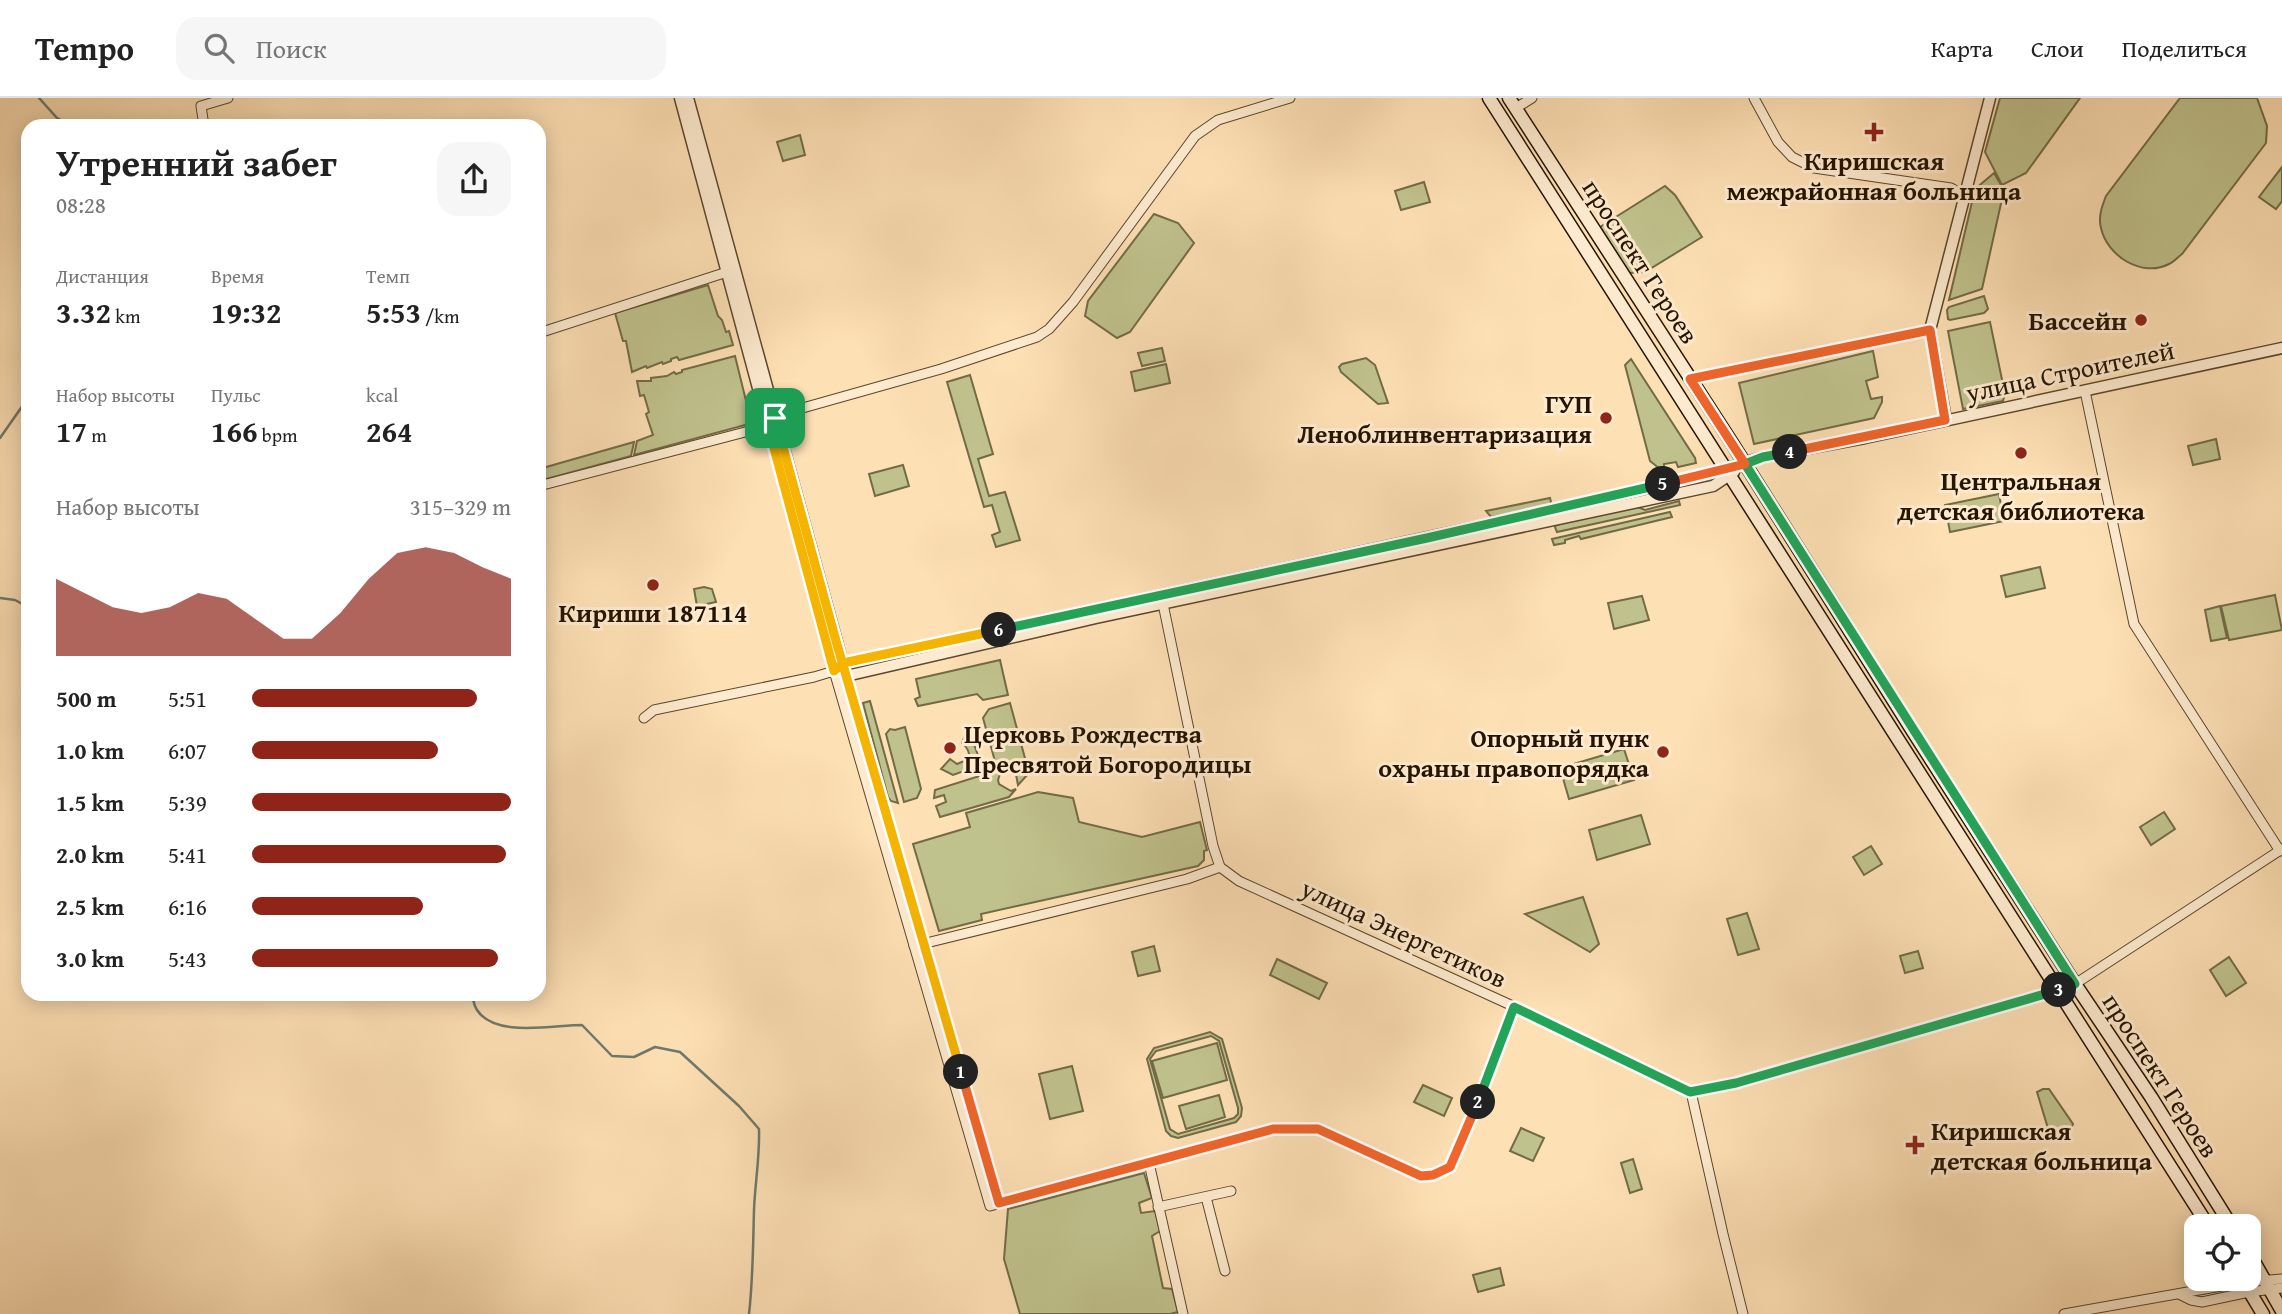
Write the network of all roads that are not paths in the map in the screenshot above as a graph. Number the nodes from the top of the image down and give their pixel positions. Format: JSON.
{"nodes":[{"id":1,"x":228,"y":98,"type":"edge"},
{"id":2,"x":680,"y":98,"type":"edge"},
{"id":3,"x":688,"y":98,"type":"edge"},
{"id":4,"x":1290,"y":98,"type":"edge"},
{"id":5,"x":1489,"y":98,"type":"edge"},
{"id":6,"x":1532,"y":98,"type":"edge"},
{"id":7,"x":1754,"y":98,"type":"edge"},
{"id":8,"x":1990,"y":98,"type":"edge"},
{"id":9,"x":1513,"y":103,"type":"edge"},
{"id":10,"x":203,"y":119,"type":"edge"},
{"id":11,"x":1964,"y":196,"type":"junction"},
{"id":12,"x":727,"y":272,"type":"junction"},
{"id":13,"x":546,"y":330,"type":"edge"},
{"id":14,"x":1930,"y":330,"type":"junction"},
{"id":15,"x":2282,"y":348,"type":"edge"},
{"id":16,"x":1690,"y":379,"type":"junction"},
{"id":17,"x":2085,"y":391,"type":"junction"},
{"id":18,"x":771,"y":420,"type":"junction"},
{"id":19,"x":1945,"y":420,"type":"junction"},
{"id":20,"x":1745,"y":464,"type":"junction"},
{"id":21,"x":1727,"y":472,"type":"junction"},
{"id":22,"x":546,"y":484,"type":"edge"},
{"id":23,"x":1162,"y":599,"type":"junction"},
{"id":24,"x":838,"y":667,"type":"junction"},
{"id":25,"x":846,"y":676,"type":"junction"},
{"id":26,"x":644,"y":718,"type":"dead end"},
{"id":27,"x":2281,"y":850,"type":"edge"},
{"id":28,"x":1220,"y":867,"type":"junction"},
{"id":29,"x":919,"y":945,"type":"junction"},
{"id":30,"x":2075,"y":984,"type":"junction"},
{"id":31,"x":2057,"y":990,"type":"junction"},
{"id":32,"x":1514,"y":1007,"type":"junction"},
{"id":33,"x":1690,"y":1092,"type":"junction"},
{"id":34,"x":1149,"y":1163,"type":"junction"},
{"id":35,"x":1231,"y":1191,"type":"dead end"},
{"id":36,"x":1206,"y":1197,"type":"junction"},
{"id":37,"x":1158,"y":1207,"type":"junction"},
{"id":38,"x":2201,"y":1214,"type":"edge"},
{"id":39,"x":2224,"y":1214,"type":"edge"},
{"id":40,"x":1225,"y":1271,"type":"dead end"},
{"id":41,"x":2261,"y":1271,"type":"edge"},
{"id":42,"x":2282,"y":1279,"type":"edge"},
{"id":43,"x":2272,"y":1286,"type":"edge"},
{"id":44,"x":2199,"y":1291,"type":"edge"},
{"id":45,"x":2249,"y":1291,"type":"edge"},
{"id":46,"x":2282,"y":1311,"type":"edge"},
{"id":47,"x":1183,"y":1314,"type":"edge"},
{"id":48,"x":1744,"y":1314,"type":"edge"},
{"id":49,"x":2064,"y":1314,"type":"edge"},
{"id":50,"x":2263,"y":1314,"type":"edge"}],
"edges":[{"from":1,"to":10,"type":"street"},
{"from":2,"to":12,"type":"street"},
{"from":3,"to":18,"type":"street"},
{"from":4,"to":18,"type":"street"},
{"from":5,"to":21,"type":"main road","name":"проспект Героев"},
{"from":6,"to":9,"type":"street"},
{"from":7,"to":11,"type":"street"},
{"from":8,"to":11,"type":"street"},
{"from":9,"to":16,"type":"main road","name":"проспект Героев"},
{"from":11,"to":14,"type":"street"},
{"from":12,"to":13,"type":"street"},
{"from":12,"to":18,"type":"street"},
{"from":14,"to":16,"type":"street"},
{"from":14,"to":19,"type":"street"},
{"from":15,"to":17,"type":"street","name":"улица Строителей"},
{"from":16,"to":20,"type":"main road","name":"проспект Героев"},
{"from":17,"to":19,"type":"street","name":"улица Строителей"},
{"from":17,"to":27,"type":"street"},
{"from":18,"to":22,"type":"street"},
{"from":18,"to":24,"type":"street"},
{"from":19,"to":20,"type":"street","name":"улица Строителей"},
{"from":20,"to":21,"type":"street","name":"улица Строителей"},
{"from":20,"to":30,"type":"main road","name":"проспект Героев"},
{"from":21,"to":23,"type":"street","name":"улица Строителей"},
{"from":21,"to":31,"type":"main road","name":"проспект Героев"},
{"from":23,"to":24,"type":"street","name":"улица Строителей"},
{"from":23,"to":25,"type":"street","name":"улица Строителей"},
{"from":23,"to":28,"type":"street"},
{"from":24,"to":25,"type":"street"},
{"from":24,"to":26,"type":"street","name":"улица Строителей"},
{"from":24,"to":29,"type":"street"},
{"from":25,"to":29,"type":"street"},
{"from":27,"to":30,"type":"street"},
{"from":28,"to":29,"type":"street"},
{"from":28,"to":32,"type":"street","name":"улица Энергетиков"},
{"from":29,"to":34,"type":"street"},
{"from":30,"to":31,"type":"street"},
{"from":30,"to":39,"type":"main road","name":"проспект Героев"},
{"from":31,"to":33,"type":"street"},
{"from":31,"to":38,"type":"main road","name":"проспект Героев"},
{"from":32,"to":33,"type":"street","name":"улица Энергетиков"},
{"from":32,"to":34,"type":"street"},
{"from":33,"to":48,"type":"street"},
{"from":34,"to":37,"type":"street"},
{"from":35,"to":36,"type":"street"},
{"from":36,"to":37,"type":"street"},
{"from":36,"to":40,"type":"street"},
{"from":37,"to":47,"type":"street"},
{"from":41,"to":43,"type":"main road"},
{"from":42,"to":43,"type":"street"},
{"from":43,"to":46,"type":"main road"},
{"from":44,"to":49,"type":"street"},
{"from":45,"to":50,"type":"main road"}]}
